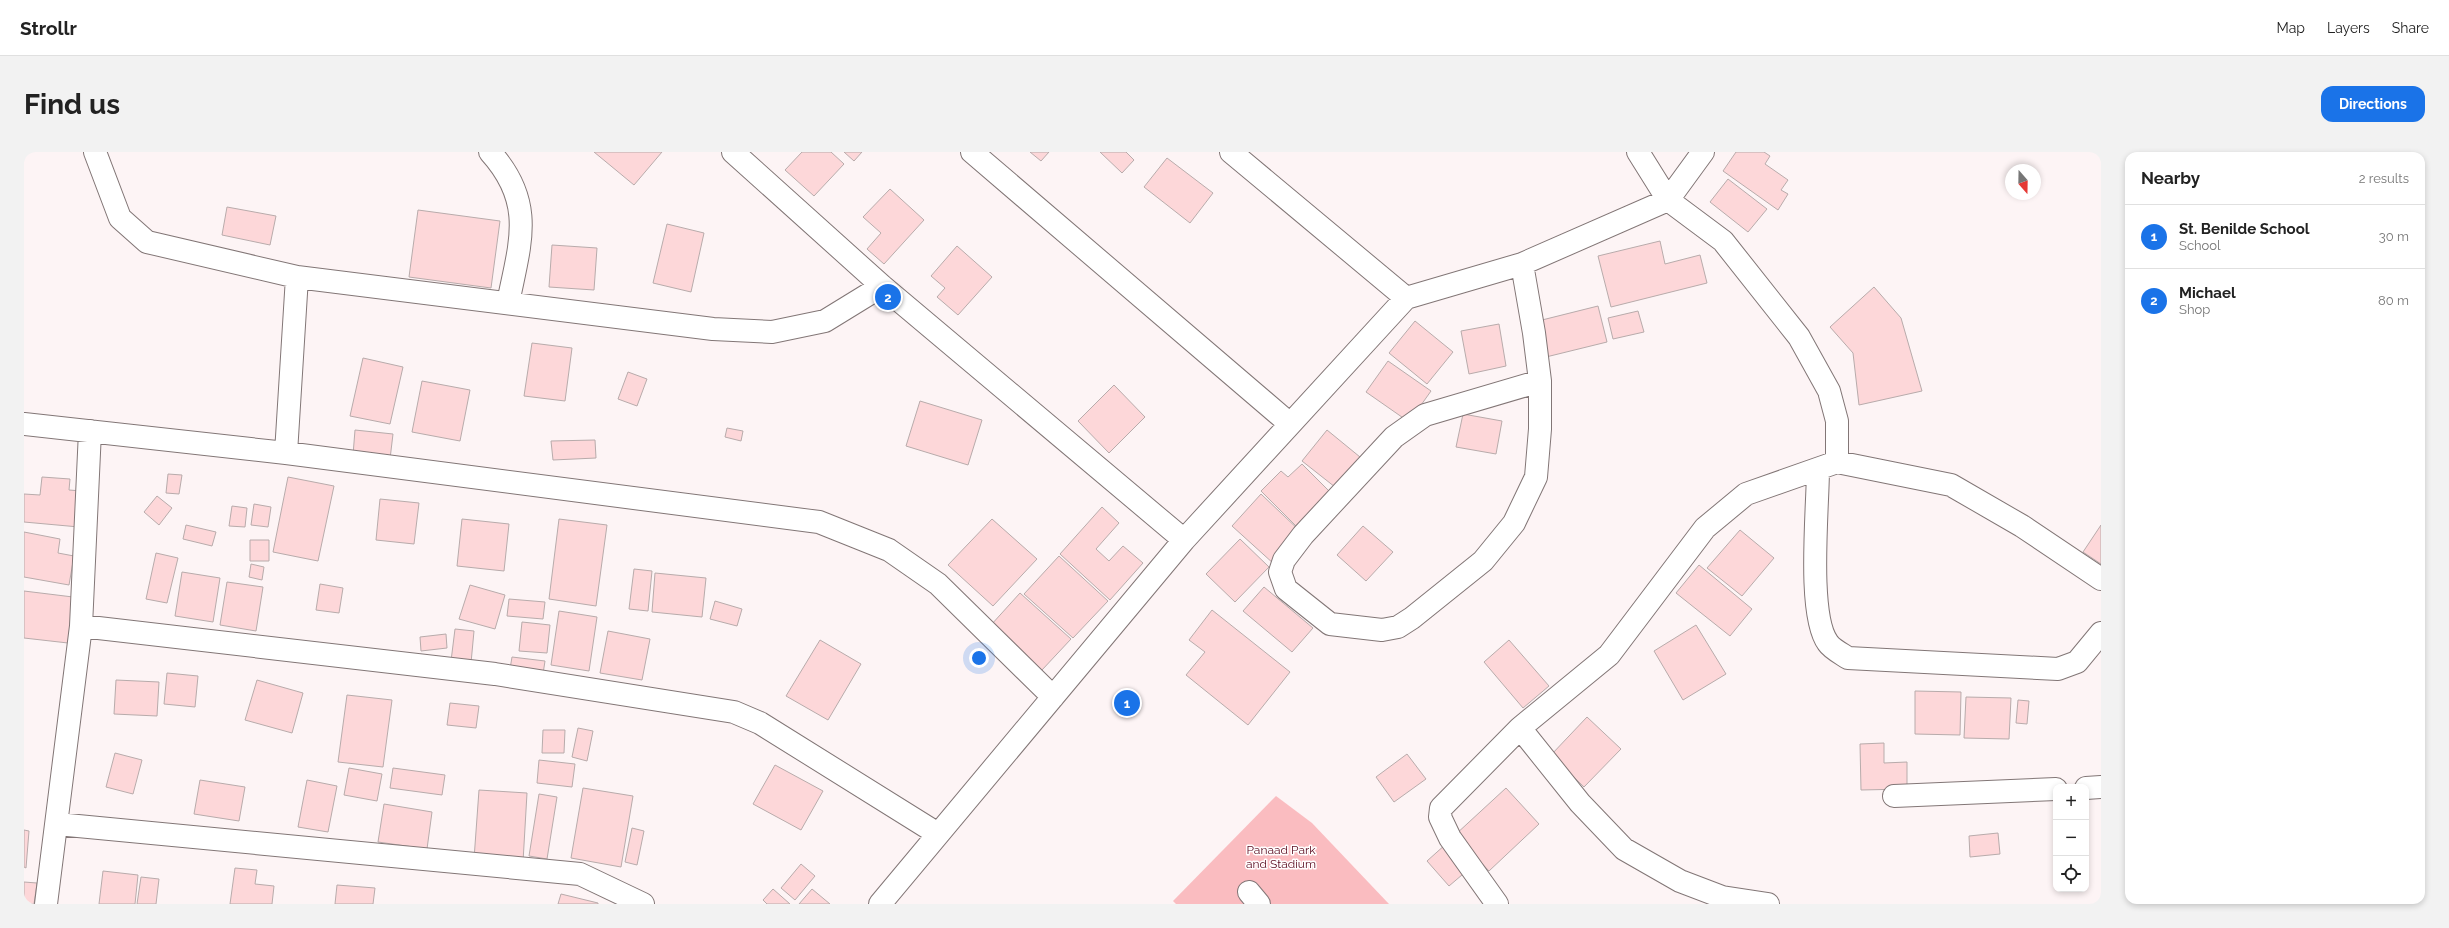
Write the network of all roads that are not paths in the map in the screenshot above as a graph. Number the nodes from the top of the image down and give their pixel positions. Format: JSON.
{"nodes":[{"id":1,"x":95,"y":152,"type":"edge"},
{"id":2,"x":490,"y":152,"type":"edge"},
{"id":3,"x":733,"y":152,"type":"edge"},
{"id":4,"x":972,"y":152,"type":"edge"},
{"id":5,"x":1231,"y":152,"type":"edge"},
{"id":6,"x":1638,"y":152,"type":"edge"},
{"id":7,"x":1703,"y":152,"type":"edge"},
{"id":8,"x":1668,"y":200,"type":"junction"},
{"id":9,"x":1522,"y":264,"type":"junction"},
{"id":10,"x":296,"y":277,"type":"junction"},
{"id":11,"x":882,"y":286,"type":"junction"},
{"id":12,"x":1406,"y":298,"type":"junction"},
{"id":13,"x":508,"y":303,"type":"junction"},
{"id":14,"x":1540,"y":381,"type":"junction"},
{"id":15,"x":24,"y":424,"type":"edge"},
{"id":16,"x":1290,"y":424,"type":"junction"},
{"id":17,"x":90,"y":431,"type":"junction"},
{"id":18,"x":286,"y":453,"type":"junction"},
{"id":19,"x":1828,"y":465,"type":"junction"},
{"id":20,"x":1184,"y":540,"type":"junction"},
{"id":21,"x":2101,"y":579,"type":"edge"},
{"id":22,"x":81,"y":626,"type":"junction"},
{"id":23,"x":2101,"y":633,"type":"edge"},
{"id":24,"x":1053,"y":697,"type":"junction"},
{"id":25,"x":1520,"y":728,"type":"junction"},
{"id":26,"x":2101,"y":787,"type":"edge"},
{"id":27,"x":2089,"y":788,"type":"edge"},
{"id":28,"x":2053,"y":789,"type":"edge"},
{"id":29,"x":1894,"y":796,"type":"dead end"},
{"id":30,"x":57,"y":824,"type":"junction"},
{"id":31,"x":938,"y":834,"type":"junction"},
{"id":32,"x":46,"y":904,"type":"edge"},
{"id":33,"x":643,"y":904,"type":"edge"},
{"id":34,"x":880,"y":904,"type":"edge"},
{"id":35,"x":1497,"y":904,"type":"edge"},
{"id":36,"x":1768,"y":904,"type":"edge"}],
"edges":[{"from":1,"to":10,"type":"street"},
{"from":2,"to":13,"type":"street"},
{"from":3,"to":11,"type":"street"},
{"from":4,"to":16,"type":"street"},
{"from":5,"to":12,"type":"street"},
{"from":6,"to":8,"type":"street"},
{"from":7,"to":8,"type":"street"},
{"from":8,"to":9,"type":"street"},
{"from":8,"to":19,"type":"street"},
{"from":9,"to":12,"type":"street"},
{"from":9,"to":14,"type":"street"},
{"from":10,"to":13,"type":"street"},
{"from":10,"to":18,"type":"street"},
{"from":11,"to":13,"type":"street"},
{"from":11,"to":20,"type":"street"},
{"from":12,"to":16,"type":"street"},
{"from":14,"to":14,"type":"street"},
{"from":15,"to":17,"type":"street"},
{"from":16,"to":20,"type":"street"},
{"from":17,"to":18,"type":"street"},
{"from":17,"to":22,"type":"street"},
{"from":18,"to":24,"type":"street"},
{"from":19,"to":21,"type":"street"},
{"from":19,"to":23,"type":"street"},
{"from":19,"to":25,"type":"street"},
{"from":20,"to":24,"type":"street"},
{"from":22,"to":30,"type":"street"},
{"from":22,"to":31,"type":"street"},
{"from":24,"to":31,"type":"street"},
{"from":25,"to":35,"type":"street"},
{"from":25,"to":36,"type":"street"},
{"from":26,"to":27,"type":"street"},
{"from":28,"to":29,"type":"street"},
{"from":30,"to":32,"type":"street"},
{"from":30,"to":33,"type":"street"},
{"from":31,"to":34,"type":"street"}]}
